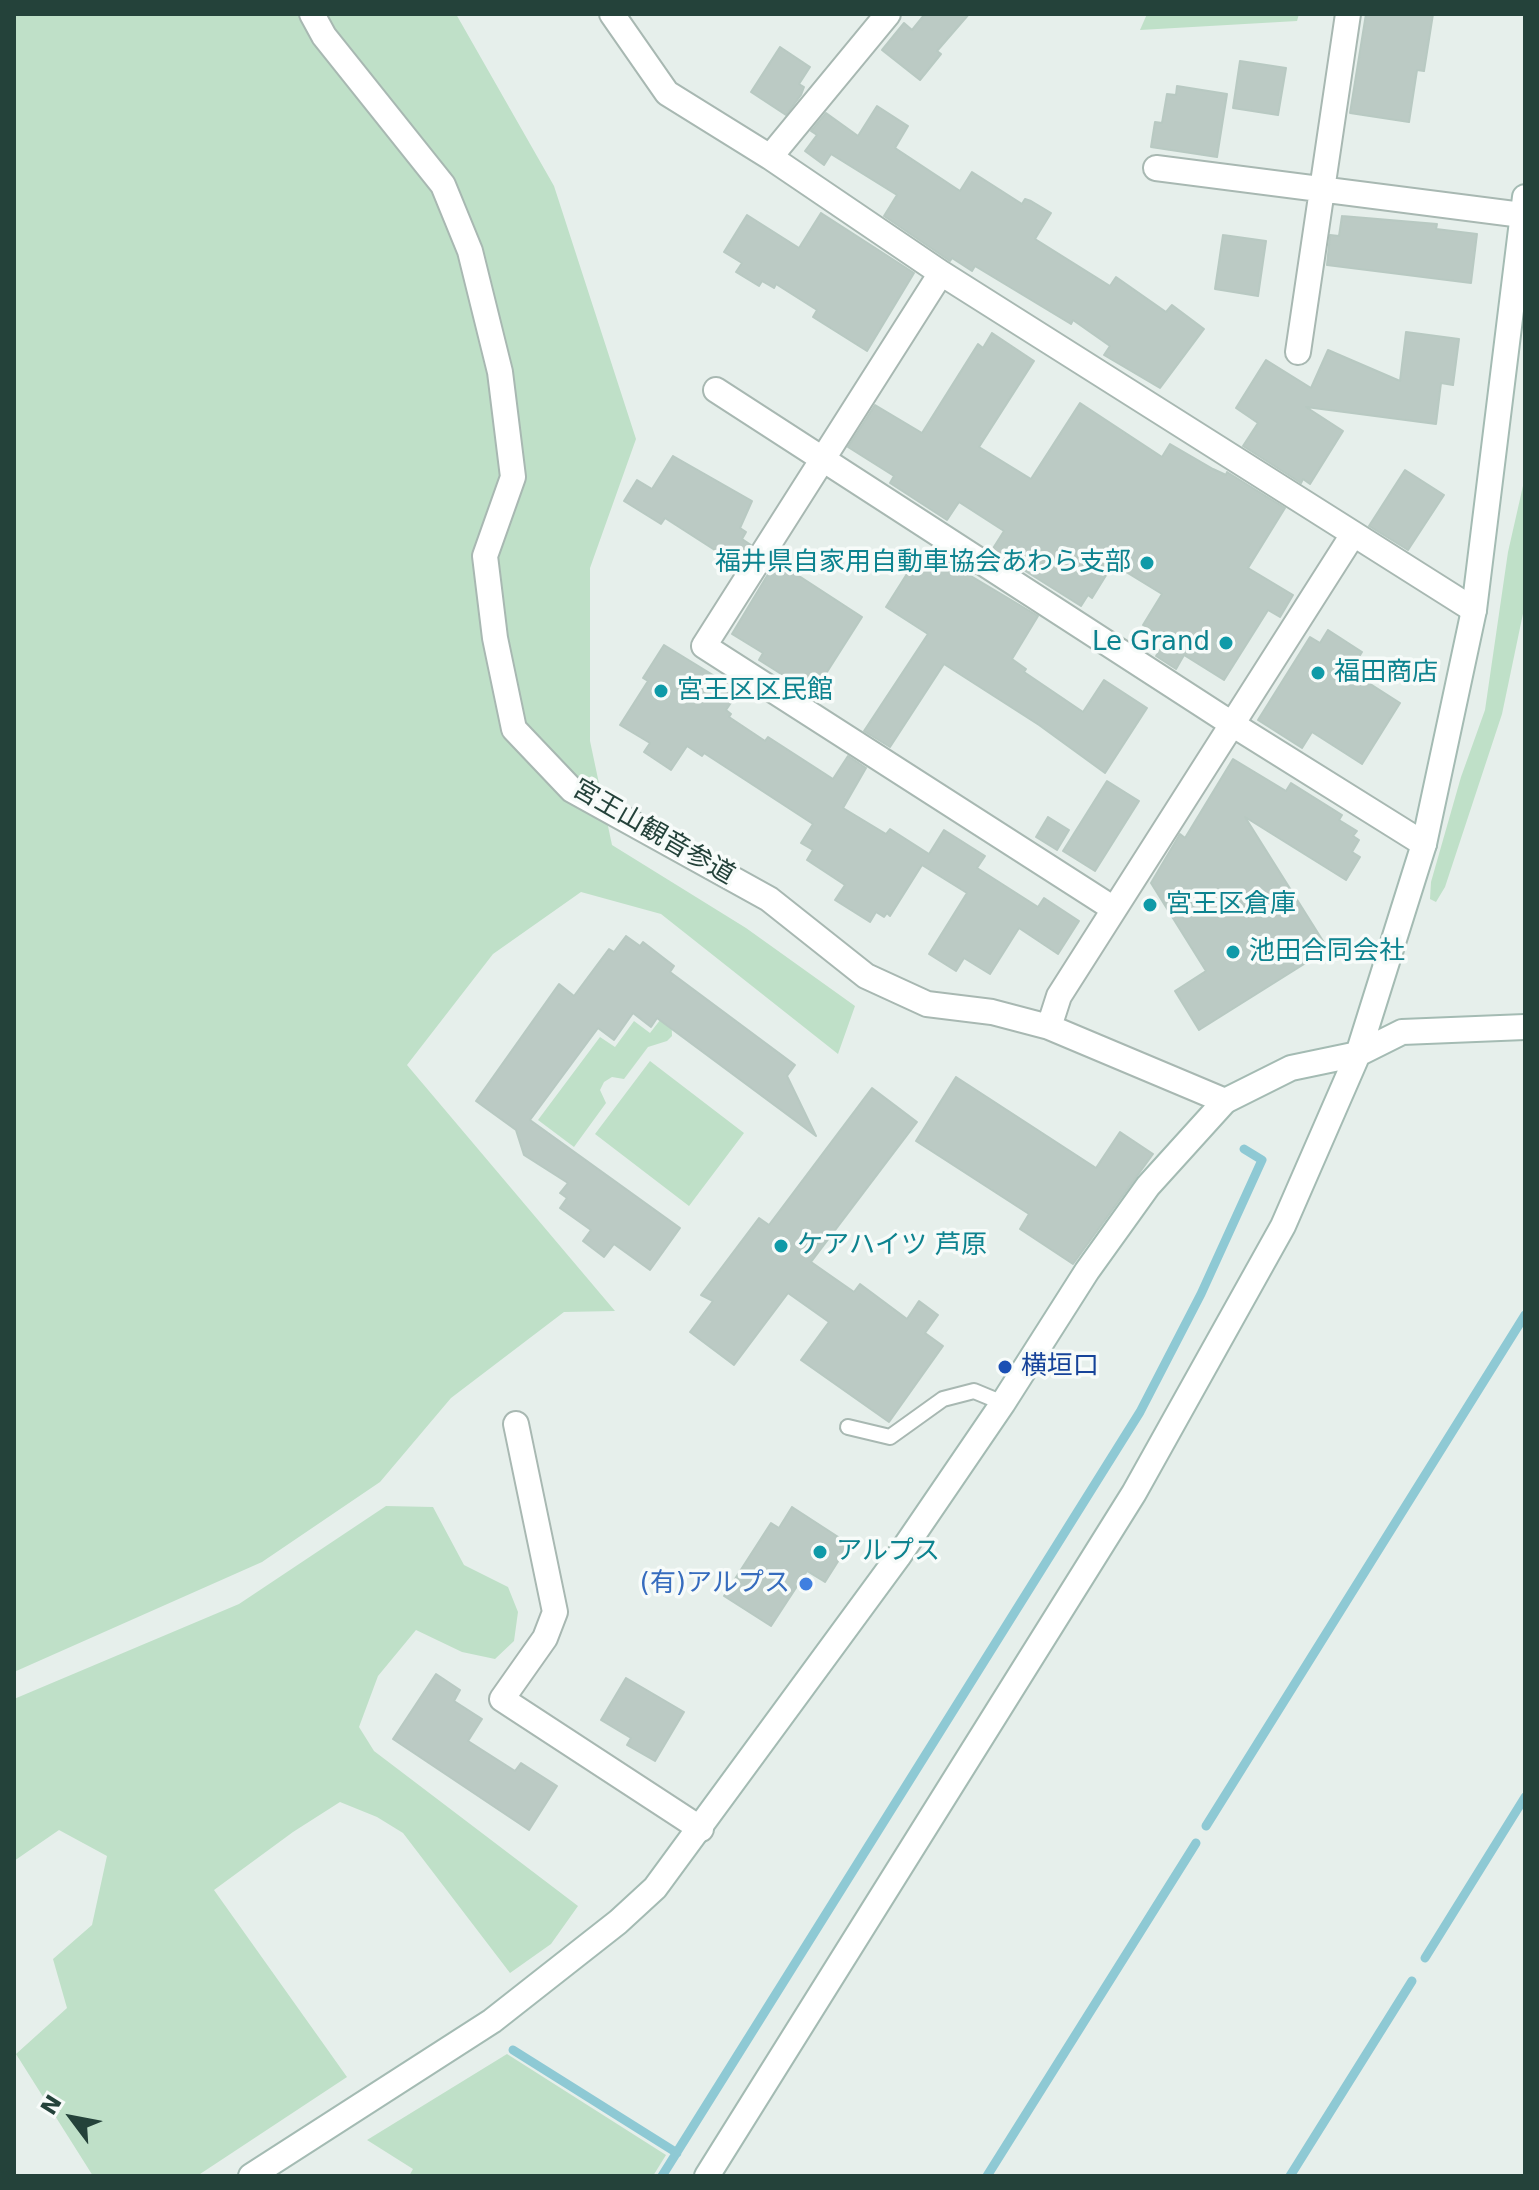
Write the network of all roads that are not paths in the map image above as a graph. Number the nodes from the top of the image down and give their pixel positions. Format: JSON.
{"nodes":[{"id":1,"x":312,"y":14,"type":"edge"},
{"id":2,"x":612,"y":14,"type":"edge"},
{"id":3,"x":888,"y":14,"type":"edge"},
{"id":4,"x":1348,"y":14,"type":"edge"},
{"id":5,"x":770,"y":157,"type":"junction"},
{"id":6,"x":1156,"y":168,"type":"dead end"},
{"id":7,"x":1320,"y":191,"type":"junction"},
{"id":8,"x":1524,"y":206,"type":"edge"},
{"id":9,"x":941,"y":273,"type":"junction"},
{"id":10,"x":1298,"y":352,"type":"dead end"},
{"id":11,"x":716,"y":390,"type":"dead end"},
{"id":12,"x":823,"y":459,"type":"junction"},
{"id":13,"x":1352,"y":536,"type":"junction"},
{"id":14,"x":1474,"y":610,"type":"junction"},
{"id":15,"x":1232,"y":724,"type":"junction"},
{"id":16,"x":1424,"y":844,"type":"junction"},
{"id":17,"x":1114,"y":909,"type":"junction"},
{"id":18,"x":1049,"y":1027,"type":"junction"},
{"id":19,"x":1525,"y":1027,"type":"edge"},
{"id":20,"x":1358,"y":1054,"type":"junction"},
{"id":21,"x":1225,"y":1101,"type":"junction"},
{"id":22,"x":1003,"y":1403,"type":"junction"},
{"id":23,"x":516,"y":1424,"type":"dead end"},
{"id":24,"x":848,"y":1427,"type":"dead end"},
{"id":25,"x":701,"y":1829,"type":"junction"},
{"id":26,"x":251,"y":2176,"type":"edge"},
{"id":27,"x":707,"y":2176,"type":"edge"}],
"edges":[{"from":1,"to":18,"type":"street","name":"宮王山観音参道"},
{"from":2,"to":5,"type":"street"},
{"from":3,"to":5,"type":"street"},
{"from":4,"to":7,"type":"street"},
{"from":5,"to":9,"type":"street"},
{"from":6,"to":7,"type":"street"},
{"from":7,"to":8,"type":"street"},
{"from":7,"to":10,"type":"street"},
{"from":8,"to":14,"type":"street"},
{"from":9,"to":12,"type":"street"},
{"from":9,"to":13,"type":"street"},
{"from":11,"to":12,"type":"street"},
{"from":12,"to":15,"type":"street"},
{"from":12,"to":17,"type":"street"},
{"from":13,"to":14,"type":"street"},
{"from":13,"to":15,"type":"street"},
{"from":14,"to":16,"type":"street"},
{"from":15,"to":16,"type":"street"},
{"from":15,"to":17,"type":"street"},
{"from":16,"to":20,"type":"street"},
{"from":17,"to":18,"type":"street"},
{"from":18,"to":21,"type":"street","name":"宮王山観音参道"},
{"from":19,"to":20,"type":"street"},
{"from":20,"to":21,"type":"street"},
{"from":20,"to":27,"type":"street"},
{"from":21,"to":22,"type":"street"},
{"from":22,"to":24,"type":"lane"},
{"from":22,"to":25,"type":"street"},
{"from":23,"to":25,"type":"street"},
{"from":25,"to":26,"type":"street"}]}
